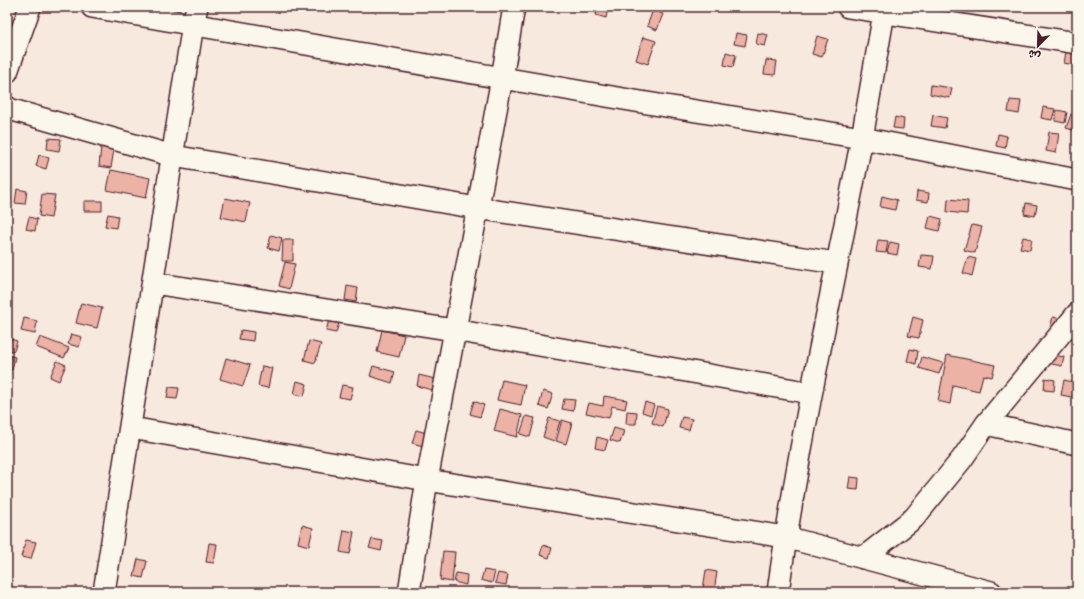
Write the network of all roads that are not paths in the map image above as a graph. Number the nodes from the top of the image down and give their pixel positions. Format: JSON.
{"nodes":[{"id":1,"x":30,"y":7,"type":"edge"},
{"id":2,"x":92,"y":7,"type":"edge"},
{"id":3,"x":514,"y":7,"type":"edge"},
{"id":4,"x":848,"y":7,"type":"edge"},
{"id":5,"x":884,"y":10,"type":"edge"},
{"id":6,"x":195,"y":16,"type":"edge"},
{"id":7,"x":1077,"y":43,"type":"edge"},
{"id":8,"x":7,"y":72,"type":"edge"},
{"id":9,"x":502,"y":78,"type":"junction"},
{"id":10,"x":7,"y":107,"type":"edge"},
{"id":11,"x":862,"y":138,"type":"junction"},
{"id":12,"x":173,"y":156,"type":"junction"},
{"id":13,"x":1077,"y":180,"type":"edge"},
{"id":14,"x":477,"y":208,"type":"junction"},
{"id":15,"x":836,"y":263,"type":"junction"},
{"id":16,"x":153,"y":283,"type":"junction"},
{"id":17,"x":1076,"y":319,"type":"edge"},
{"id":18,"x":454,"y":330,"type":"junction"},
{"id":19,"x":811,"y":393,"type":"junction"},
{"id":20,"x":986,"y":424,"type":"junction"},
{"id":21,"x":131,"y":428,"type":"junction"},
{"id":22,"x":1077,"y":444,"type":"edge"},
{"id":23,"x":427,"y":480,"type":"junction"},
{"id":24,"x":785,"y":537,"type":"junction"},
{"id":25,"x":863,"y":558,"type":"junction"},
{"id":26,"x":925,"y":583,"type":"edge"},
{"id":27,"x":104,"y":592,"type":"edge"},
{"id":28,"x":409,"y":592,"type":"edge"},
{"id":29,"x":778,"y":592,"type":"edge"},
{"id":30,"x":991,"y":592,"type":"edge"}],
"edges":[{"from":1,"to":8,"type":"street"},
{"from":2,"to":6,"type":"street"},
{"from":3,"to":9,"type":"street"},
{"from":4,"to":5,"type":"street"},
{"from":5,"to":7,"type":"street"},
{"from":5,"to":11,"type":"street"},
{"from":6,"to":9,"type":"street"},
{"from":6,"to":12,"type":"street"},
{"from":9,"to":11,"type":"street"},
{"from":9,"to":14,"type":"street"},
{"from":10,"to":12,"type":"street"},
{"from":11,"to":13,"type":"street"},
{"from":11,"to":15,"type":"street"},
{"from":12,"to":14,"type":"street"},
{"from":12,"to":16,"type":"street"},
{"from":14,"to":15,"type":"street"},
{"from":14,"to":18,"type":"street"},
{"from":15,"to":19,"type":"street"},
{"from":16,"to":18,"type":"street"},
{"from":16,"to":21,"type":"street"},
{"from":17,"to":20,"type":"street"},
{"from":18,"to":19,"type":"street"},
{"from":18,"to":23,"type":"street"},
{"from":19,"to":24,"type":"street"},
{"from":20,"to":22,"type":"street"},
{"from":20,"to":25,"type":"street"},
{"from":21,"to":23,"type":"street"},
{"from":21,"to":27,"type":"street"},
{"from":23,"to":24,"type":"street"},
{"from":23,"to":28,"type":"street"},
{"from":24,"to":25,"type":"street"},
{"from":24,"to":29,"type":"street"},
{"from":25,"to":26,"type":"street"},
{"from":26,"to":30,"type":"street"}]}
